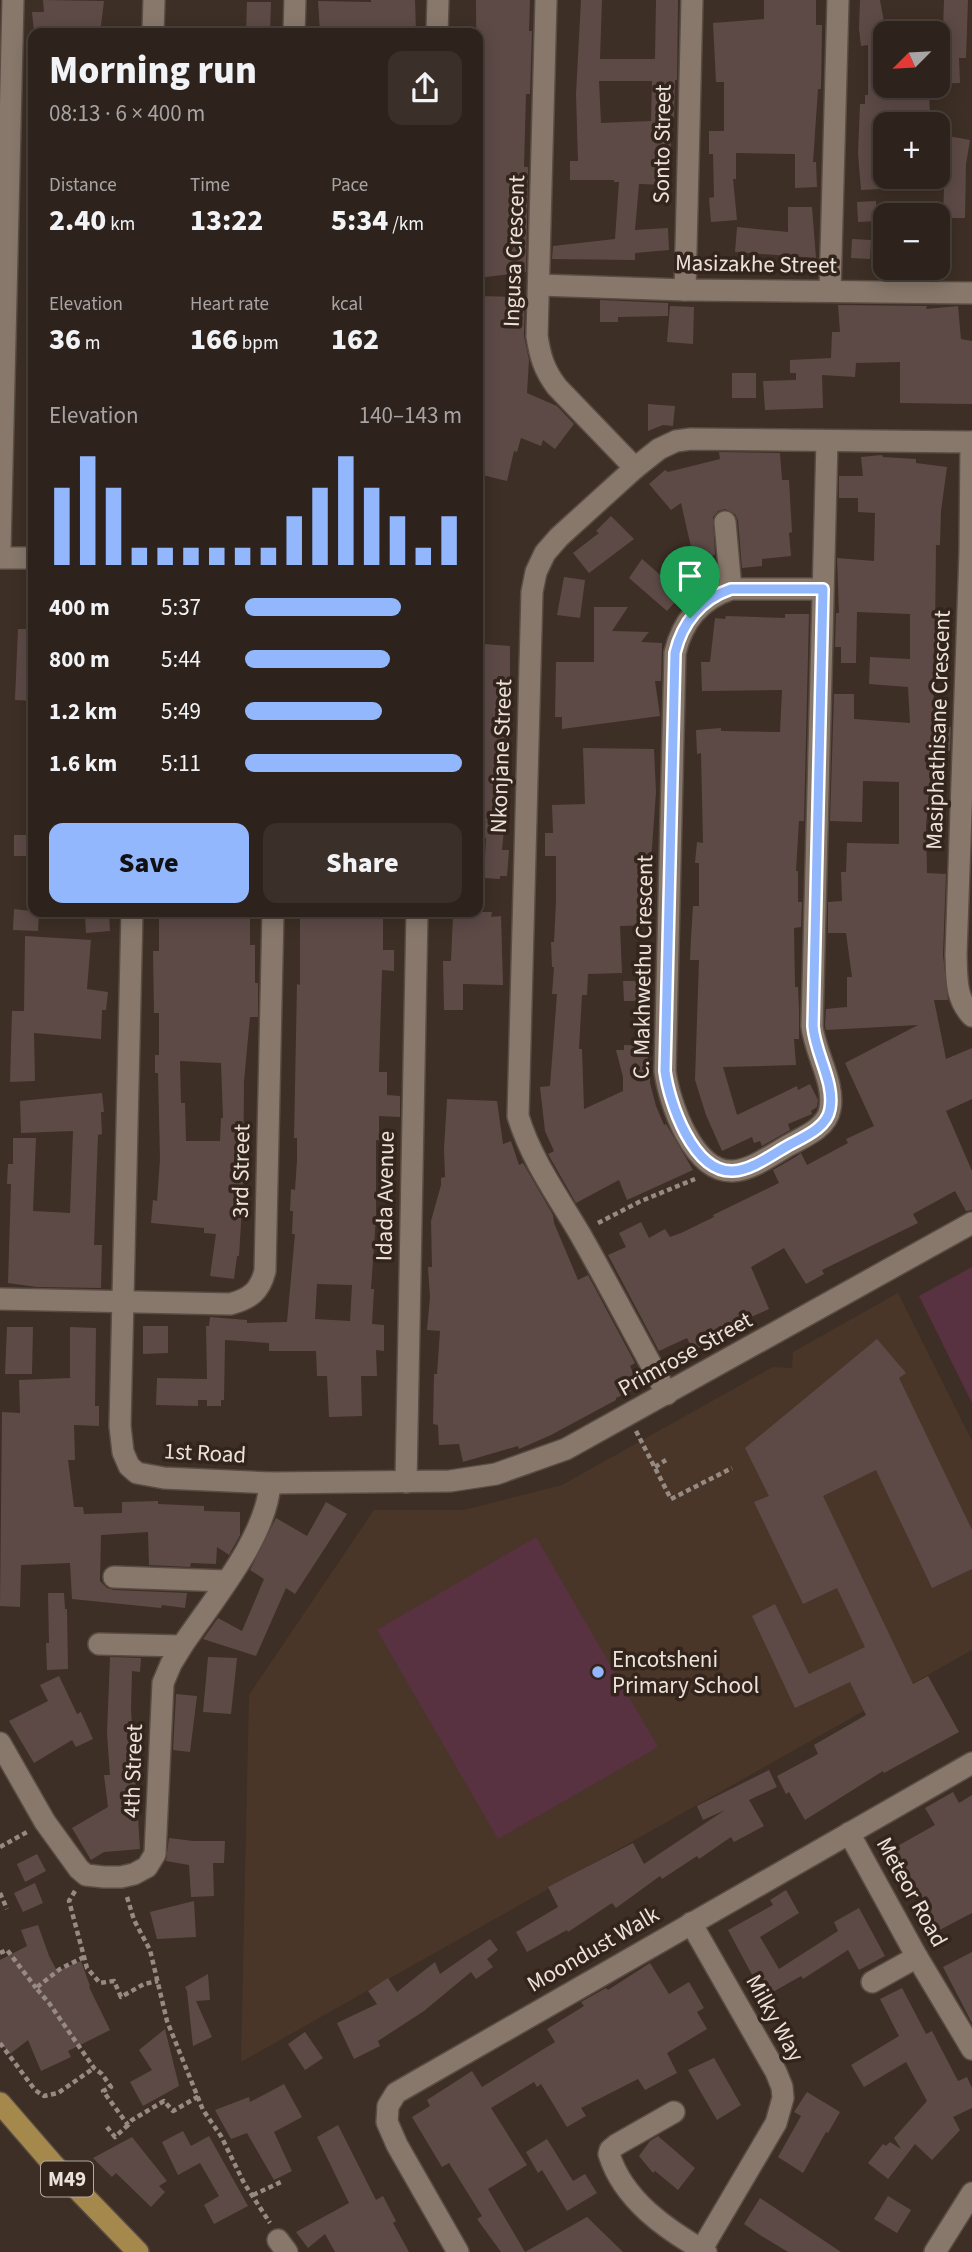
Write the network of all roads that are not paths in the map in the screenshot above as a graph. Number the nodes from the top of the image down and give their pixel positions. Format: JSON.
{"nodes":[{"id":1,"x":13,"y":0,"type":"edge"},
{"id":2,"x":154,"y":0,"type":"edge"},
{"id":3,"x":295,"y":0,"type":"edge"},
{"id":4,"x":438,"y":0,"type":"edge"},
{"id":5,"x":546,"y":0,"type":"edge"},
{"id":6,"x":692,"y":0,"type":"edge"},
{"id":7,"x":838,"y":0,"type":"edge"},
{"id":8,"x":153,"y":28,"type":"edge"},
{"id":9,"x":294,"y":28,"type":"edge"},
{"id":10,"x":437,"y":28,"type":"edge"},
{"id":11,"x":539,"y":285,"type":"junction"},
{"id":12,"x":685,"y":290,"type":"junction"},
{"id":13,"x":830,"y":291,"type":"junction"},
{"id":14,"x":972,"y":293,"type":"edge"},
{"id":15,"x":827,"y":441,"type":"junction"},
{"id":16,"x":971,"y":442,"type":"edge"},
{"id":17,"x":635,"y":468,"type":"junction"},
{"id":18,"x":726,"y":522,"type":"dead end"},
{"id":19,"x":0,"y":551,"type":"edge"},
{"id":20,"x":0,"y":558,"type":"edge"},
{"id":21,"x":28,"y":558,"type":"edge"},
{"id":22,"x":731,"y":589,"type":"junction"},
{"id":23,"x":823,"y":589,"type":"junction"},
{"id":24,"x":132,"y":917,"type":"edge"},
{"id":25,"x":273,"y":917,"type":"edge"},
{"id":26,"x":417,"y":917,"type":"edge"},
{"id":27,"x":972,"y":1016,"type":"edge"},
{"id":28,"x":972,"y":1223,"type":"edge"},
{"id":29,"x":0,"y":1299,"type":"edge"},
{"id":30,"x":123,"y":1301,"type":"junction"},
{"id":31,"x":667,"y":1394,"type":"junction"},
{"id":32,"x":406,"y":1482,"type":"junction"},
{"id":33,"x":270,"y":1483,"type":"junction"},
{"id":34,"x":114,"y":1577,"type":"dead end"},
{"id":35,"x":226,"y":1581,"type":"junction"},
{"id":36,"x":99,"y":1644,"type":"dead end"},
{"id":37,"x":182,"y":1646,"type":"junction"},
{"id":38,"x":0,"y":1743,"type":"edge"},
{"id":39,"x":972,"y":1763,"type":"edge"},
{"id":40,"x":849,"y":1833,"type":"junction"},
{"id":41,"x":691,"y":1923,"type":"junction"},
{"id":42,"x":918,"y":1957,"type":"junction"},
{"id":43,"x":872,"y":1982,"type":"dead end"},
{"id":44,"x":972,"y":2049,"type":"edge"},
{"id":45,"x":0,"y":2103,"type":"edge"},
{"id":46,"x":674,"y":2112,"type":"dead end"},
{"id":47,"x":970,"y":2198,"type":"edge"},
{"id":48,"x":702,"y":2251,"type":"edge"},
{"id":49,"x":138,"y":2252,"type":"edge"},
{"id":50,"x":458,"y":2252,"type":"edge"},
{"id":51,"x":935,"y":2252,"type":"edge"}],
"edges":[{"from":1,"to":19,"type":"street"},
{"from":2,"to":8,"type":"street"},
{"from":3,"to":9,"type":"street"},
{"from":4,"to":10,"type":"street"},
{"from":5,"to":11,"type":"street","name":"Ingusa Crescent"},
{"from":6,"to":12,"type":"street","name":"Sonto Street"},
{"from":7,"to":13,"type":"street"},
{"from":11,"to":12,"type":"street","name":"Masizakhe Street"},
{"from":11,"to":17,"type":"street","name":"Ingusa Crescent"},
{"from":12,"to":13,"type":"street","name":"Masizakhe Street"},
{"from":13,"to":14,"type":"street","name":"Masizakhe Street"},
{"from":15,"to":16,"type":"street","name":"Nkonjane Street"},
{"from":15,"to":17,"type":"street","name":"Nkonjane Street"},
{"from":15,"to":23,"type":"street"},
{"from":16,"to":27,"type":"street","name":"Masiphathisane Crescent"},
{"from":17,"to":31,"type":"street","name":"Nkonjane Street"},
{"from":18,"to":22,"type":"street"},
{"from":20,"to":21,"type":"street"},
{"from":22,"to":23,"type":"street"},
{"from":22,"to":23,"type":"street","name":"C. Makhwethu Crescent"},
{"from":24,"to":30,"type":"street","name":"1st Road"},
{"from":25,"to":30,"type":"street","name":"3rd Street"},
{"from":26,"to":32,"type":"street","name":"Idada Avenue"},
{"from":28,"to":31,"type":"street","name":"Primrose Street"},
{"from":29,"to":30,"type":"street"},
{"from":30,"to":33,"type":"street","name":"1st Road"},
{"from":31,"to":32,"type":"street","name":"Primrose Street"},
{"from":32,"to":33,"type":"street","name":"1st Road"},
{"from":33,"to":35,"type":"street","name":"4th Street"},
{"from":34,"to":35,"type":"street"},
{"from":35,"to":37,"type":"street","name":"4th Street"},
{"from":36,"to":37,"type":"street"},
{"from":37,"to":38,"type":"street","name":"4th Street"},
{"from":39,"to":40,"type":"street","name":"Moondust Walk"},
{"from":40,"to":41,"type":"street","name":"Moondust Walk"},
{"from":40,"to":42,"type":"street","name":"Meteor Road"},
{"from":41,"to":48,"type":"street","name":"Milky Way"},
{"from":41,"to":50,"type":"street","name":"Moondust Walk"},
{"from":42,"to":43,"type":"street"},
{"from":42,"to":44,"type":"street","name":"Meteor Road"},
{"from":45,"to":49,"type":"main road","number":"M49"},
{"from":46,"to":48,"type":"street"},
{"from":47,"to":51,"type":"street"}]}
